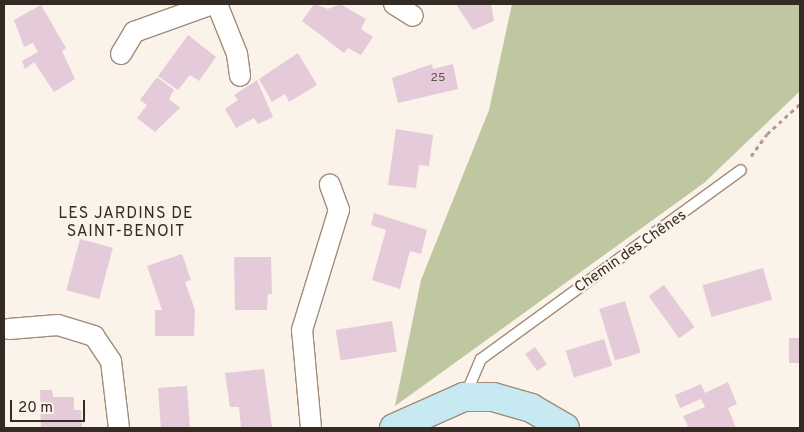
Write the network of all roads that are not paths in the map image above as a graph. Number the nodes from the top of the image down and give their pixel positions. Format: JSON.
{"nodes":[{"id":1,"x":212,"y":4,"type":"edge"},
{"id":2,"x":217,"y":4,"type":"edge"},
{"id":3,"x":394,"y":4,"type":"edge"},
{"id":4,"x":413,"y":16,"type":"dead end"},
{"id":5,"x":121,"y":54,"type":"dead end"},
{"id":6,"x":240,"y":76,"type":"dead end"},
{"id":7,"x":741,"y":170,"type":"road end"},
{"id":8,"x":330,"y":185,"type":"dead end"},
{"id":9,"x":9,"y":329,"type":"dead end"},
{"id":10,"x":464,"y":397,"type":"junction"},
{"id":11,"x":119,"y":428,"type":"edge"},
{"id":12,"x":311,"y":428,"type":"edge"},
{"id":13,"x":394,"y":428,"type":"edge"},
{"id":14,"x":565,"y":428,"type":"edge"}],
"edges":[{"from":1,"to":5,"type":"street"},
{"from":2,"to":6,"type":"street"},
{"from":3,"to":4,"type":"street"},
{"from":7,"to":10,"type":"lane","name":"Chemin des Chênes"},
{"from":8,"to":12,"type":"street"},
{"from":9,"to":11,"type":"street"},
{"from":10,"to":13,"type":"street"},
{"from":10,"to":14,"type":"street"}]}
